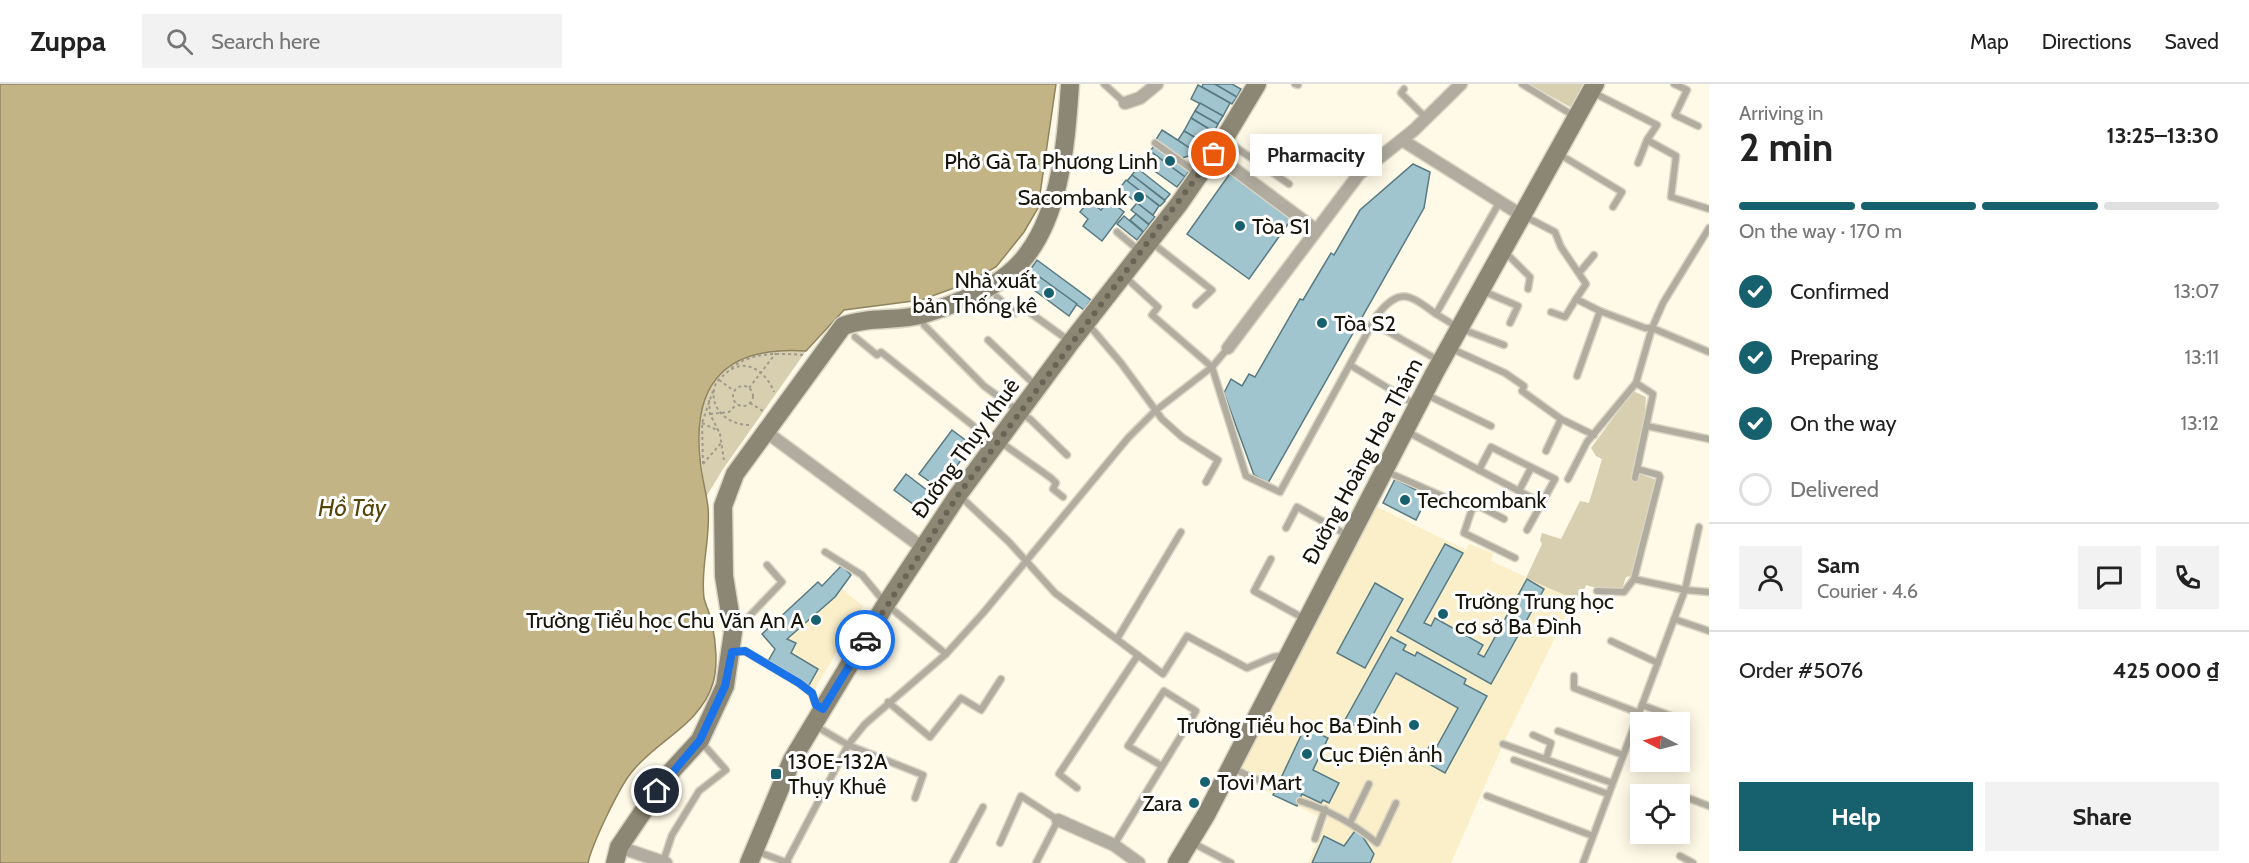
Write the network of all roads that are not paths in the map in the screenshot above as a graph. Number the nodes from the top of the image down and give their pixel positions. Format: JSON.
{"nodes":[{"id":1,"x":1070,"y":84,"type":"edge"},
{"id":2,"x":1104,"y":84,"type":"edge"},
{"id":3,"x":1156,"y":84,"type":"edge"},
{"id":4,"x":1257,"y":84,"type":"edge"},
{"id":5,"x":1461,"y":84,"type":"edge"},
{"id":6,"x":1522,"y":84,"type":"edge"},
{"id":7,"x":1674,"y":84,"type":"edge"},
{"id":8,"x":1688,"y":87,"type":"edge"},
{"id":9,"x":1593,"y":88,"type":"edge"},
{"id":10,"x":1404,"y":89,"type":"dead end"},
{"id":11,"x":1125,"y":103,"type":"joint"},
{"id":12,"x":1426,"y":118,"type":"junction"},
{"id":13,"x":1577,"y":118,"type":"junction"},
{"id":14,"x":1698,"y":126,"type":"dead end"},
{"id":15,"x":1402,"y":140,"type":"junction"},
{"id":16,"x":1647,"y":140,"type":"junction"},
{"id":17,"x":1155,"y":143,"type":"dead end"},
{"id":18,"x":1219,"y":147,"type":"junction"},
{"id":19,"x":1556,"y":152,"type":"junction"},
{"id":20,"x":1638,"y":163,"type":"dead end"},
{"id":21,"x":1200,"y":175,"type":"junction"},
{"id":22,"x":1289,"y":184,"type":"dead end"},
{"id":23,"x":1499,"y":203,"type":"junction"},
{"id":24,"x":1613,"y":207,"type":"dead end"},
{"id":25,"x":1709,"y":209,"type":"edge"},
{"id":26,"x":1521,"y":215,"type":"junction"},
{"id":27,"x":1709,"y":228,"type":"edge"},
{"id":28,"x":1317,"y":230,"type":"junction"},
{"id":29,"x":1117,"y":231,"type":"dead end"},
{"id":30,"x":1143,"y":245,"type":"junction"},
{"id":31,"x":1502,"y":248,"type":"junction"},
{"id":32,"x":1594,"y":255,"type":"dead end"},
{"id":33,"x":1579,"y":273,"type":"junction"},
{"id":34,"x":1124,"y":275,"type":"junction"},
{"id":35,"x":1479,"y":289,"type":"junction"},
{"id":36,"x":1528,"y":289,"type":"dead end"},
{"id":37,"x":997,"y":297,"type":"dead end"},
{"id":38,"x":1576,"y":298,"type":"junction"},
{"id":39,"x":1196,"y":305,"type":"dead end"},
{"id":40,"x":1600,"y":311,"type":"junction"},
{"id":41,"x":1551,"y":312,"type":"dead end"},
{"id":42,"x":1436,"y":314,"type":"junction"},
{"id":43,"x":1087,"y":322,"type":"junction"},
{"id":44,"x":1373,"y":323,"type":"junction"},
{"id":45,"x":1510,"y":323,"type":"dead end"},
{"id":46,"x":924,"y":325,"type":"dead end"},
{"id":47,"x":1459,"y":328,"type":"junction"},
{"id":48,"x":1652,"y":328,"type":"junction"},
{"id":49,"x":855,"y":337,"type":"dead end"},
{"id":50,"x":988,"y":340,"type":"dead end"},
{"id":51,"x":1071,"y":342,"type":"junction"},
{"id":52,"x":1504,"y":345,"type":"dead end"},
{"id":53,"x":1228,"y":348,"type":"joint"},
{"id":54,"x":1709,"y":352,"type":"edge"},
{"id":55,"x":1444,"y":354,"type":"junction"},
{"id":56,"x":1350,"y":365,"type":"junction"},
{"id":57,"x":1212,"y":367,"type":"junction"},
{"id":58,"x":1577,"y":376,"type":"dead end"},
{"id":59,"x":1636,"y":383,"type":"junction"},
{"id":60,"x":1038,"y":387,"type":"junction"},
{"id":61,"x":1421,"y":400,"type":"junction"},
{"id":62,"x":1155,"y":411,"type":"junction"},
{"id":63,"x":1019,"y":412,"type":"junction"},
{"id":64,"x":1561,"y":419,"type":"junction"},
{"id":65,"x":762,"y":423,"type":"junction"},
{"id":66,"x":1491,"y":426,"type":"dead end"},
{"id":67,"x":1647,"y":426,"type":"junction"},
{"id":68,"x":1405,"y":430,"type":"junction"},
{"id":69,"x":1594,"y":435,"type":"junction"},
{"id":70,"x":1709,"y":439,"type":"edge"},
{"id":71,"x":996,"y":444,"type":"junction"},
{"id":72,"x":1546,"y":451,"type":"dead end"},
{"id":73,"x":1067,"y":454,"type":"dead end"},
{"id":74,"x":1531,"y":468,"type":"junction"},
{"id":75,"x":1637,"y":469,"type":"junction"},
{"id":76,"x":1479,"y":470,"type":"junction"},
{"id":77,"x":1384,"y":471,"type":"junction"},
{"id":78,"x":1635,"y":478,"type":"dead end"},
{"id":79,"x":1568,"y":479,"type":"dead end"},
{"id":80,"x":1206,"y":482,"type":"dead end"},
{"id":81,"x":1519,"y":491,"type":"junction"},
{"id":82,"x":958,"y":495,"type":"junction"},
{"id":83,"x":1063,"y":497,"type":"dead end"},
{"id":84,"x":1542,"y":502,"type":"junction"},
{"id":85,"x":1472,"y":509,"type":"junction"},
{"id":86,"x":1504,"y":519,"type":"dead end"},
{"id":87,"x":1699,"y":527,"type":"dead end"},
{"id":88,"x":1286,"y":528,"type":"dead end"},
{"id":89,"x":1527,"y":530,"type":"dead end"},
{"id":90,"x":1181,"y":532,"type":"dead end"},
{"id":91,"x":1350,"y":536,"type":"junction"},
{"id":92,"x":922,"y":548,"type":"junction"},
{"id":93,"x":825,"y":552,"type":"dead end"},
{"id":94,"x":1515,"y":558,"type":"dead end"},
{"id":95,"x":1271,"y":560,"type":"dead end"},
{"id":96,"x":1026,"y":562,"type":"junction"},
{"id":97,"x":767,"y":565,"type":"dead end"},
{"id":98,"x":1634,"y":579,"type":"junction"},
{"id":99,"x":1685,"y":590,"type":"junction"},
{"id":100,"x":1597,"y":591,"type":"dead end"},
{"id":101,"x":1709,"y":592,"type":"edge"},
{"id":102,"x":886,"y":604,"type":"junction"},
{"id":103,"x":1305,"y":619,"type":"junction"},
{"id":104,"x":1674,"y":619,"type":"junction"},
{"id":105,"x":1709,"y":631,"type":"edge"},
{"id":106,"x":733,"y":632,"type":"junction"},
{"id":107,"x":1118,"y":639,"type":"junction"},
{"id":108,"x":1611,"y":641,"type":"dead end"},
{"id":109,"x":732,"y":652,"type":"junction"},
{"id":110,"x":946,"y":654,"type":"junction"},
{"id":111,"x":1138,"y":655,"type":"junction"},
{"id":112,"x":1288,"y":655,"type":"junction"},
{"id":113,"x":1658,"y":663,"type":"junction"},
{"id":114,"x":1574,"y":675,"type":"dead end"},
{"id":115,"x":1001,"y":679,"type":"dead end"},
{"id":116,"x":888,"y":702,"type":"junction"},
{"id":117,"x":1642,"y":705,"type":"junction"},
{"id":118,"x":1636,"y":712,"type":"edge"},
{"id":119,"x":1639,"y":712,"type":"edge"},
{"id":120,"x":1661,"y":712,"type":"edge"},
{"id":121,"x":818,"y":717,"type":"junction"},
{"id":122,"x":1558,"y":731,"type":"dead end"},
{"id":123,"x":1533,"y":735,"type":"dead end"},
{"id":124,"x":1630,"y":736,"type":"edge"},
{"id":125,"x":700,"y":740,"type":"junction"},
{"id":126,"x":1503,"y":744,"type":"dead end"},
{"id":127,"x":848,"y":745,"type":"junction"},
{"id":128,"x":1623,"y":754,"type":"junction"},
{"id":129,"x":1545,"y":759,"type":"junction"},
{"id":130,"x":1514,"y":760,"type":"dead end"},
{"id":131,"x":1162,"y":766,"type":"junction"},
{"id":132,"x":1231,"y":767,"type":"junction"},
{"id":133,"x":1612,"y":783,"type":"junction"},
{"id":134,"x":1369,"y":784,"type":"dead end"},
{"id":135,"x":1077,"y":788,"type":"dead end"},
{"id":136,"x":1275,"y":788,"type":"dead end"},
{"id":137,"x":1608,"y":794,"type":"junction"},
{"id":138,"x":1487,"y":796,"type":"dead end"},
{"id":139,"x":915,"y":798,"type":"dead end"},
{"id":140,"x":1690,"y":799,"type":"edge"},
{"id":141,"x":1300,"y":801,"type":"dead end"},
{"id":142,"x":1396,"y":803,"type":"dead end"},
{"id":143,"x":1709,"y":806,"type":"edge"},
{"id":144,"x":984,"y":807,"type":"dead end"},
{"id":145,"x":1325,"y":809,"type":"junction"},
{"id":146,"x":1058,"y":820,"type":"junction"},
{"id":147,"x":1350,"y":823,"type":"junction"},
{"id":148,"x":1593,"y":836,"type":"junction"},
{"id":149,"x":1315,"y":839,"type":"dead end"},
{"id":150,"x":1190,"y":842,"type":"junction"},
{"id":151,"x":1000,"y":843,"type":"dead end"},
{"id":152,"x":1114,"y":845,"type":"junction"},
{"id":153,"x":617,"y":855,"type":"edge"},
{"id":154,"x":1680,"y":856,"type":"dead end"},
{"id":155,"x":752,"y":857,"type":"edge"},
{"id":156,"x":664,"y":862,"type":"edge"},
{"id":157,"x":1180,"y":862,"type":"edge"},
{"id":158,"x":787,"y":863,"type":"edge"},
{"id":159,"x":953,"y":863,"type":"edge"},
{"id":160,"x":1036,"y":863,"type":"edge"},
{"id":161,"x":1138,"y":863,"type":"edge"},
{"id":162,"x":1231,"y":863,"type":"edge"},
{"id":163,"x":1582,"y":863,"type":"edge"},
{"id":164,"x":1693,"y":863,"type":"edge"}],
"edges":[{"from":1,"to":65,"type":"main road"},
{"from":2,"to":11,"type":"lane"},
{"from":3,"to":11,"type":"street"},
{"from":4,"to":18,"type":"main road","name":"Đường Thụy Khuê"},
{"from":5,"to":12,"type":"street"},
{"from":6,"to":13,"type":"lane"},
{"from":7,"to":8,"type":"lane"},
{"from":8,"to":14,"type":"lane"},
{"from":9,"to":13,"type":"main road","name":"Đường Hoàng Hoa Thám"},
{"from":9,"to":16,"type":"lane"},
{"from":10,"to":12,"type":"lane"},
{"from":12,"to":15,"type":"street"},
{"from":13,"to":19,"type":"main road","name":"Đường Hoàng Hoa Thám"},
{"from":15,"to":23,"type":"street"},
{"from":15,"to":28,"type":"street"},
{"from":16,"to":20,"type":"lane"},
{"from":16,"to":25,"type":"lane"},
{"from":17,"to":21,"type":"lane"},
{"from":18,"to":21,"type":"main road","name":"Đường Thụy Khuê"},
{"from":18,"to":22,"type":"lane"},
{"from":18,"to":28,"type":"street"},
{"from":19,"to":24,"type":"lane"},
{"from":19,"to":26,"type":"main road","name":"Đường Hoàng Hoa Thám"},
{"from":21,"to":30,"type":"main road","name":"Đường Thụy Khuê"},
{"from":23,"to":26,"type":"street"},
{"from":23,"to":42,"type":"lane"},
{"from":26,"to":31,"type":"main road","name":"Đường Hoàng Hoa Thám"},
{"from":26,"to":33,"type":"lane"},
{"from":27,"to":48,"type":"lane"},
{"from":28,"to":53,"type":"street"},
{"from":29,"to":30,"type":"lane"},
{"from":30,"to":34,"type":"main road","name":"Đường Thụy Khuê"},
{"from":30,"to":39,"type":"lane"},
{"from":31,"to":35,"type":"main road","name":"Đường Hoàng Hoa Thám"},
{"from":31,"to":36,"type":"lane"},
{"from":32,"to":33,"type":"lane"},
{"from":33,"to":38,"type":"lane"},
{"from":34,"to":43,"type":"main road","name":"Đường Thụy Khuê"},
{"from":34,"to":57,"type":"lane"},
{"from":35,"to":45,"type":"lane"},
{"from":35,"to":47,"type":"main road","name":"Đường Hoàng Hoa Thám"},
{"from":37,"to":51,"type":"lane"},
{"from":38,"to":40,"type":"lane"},
{"from":38,"to":41,"type":"lane"},
{"from":40,"to":48,"type":"lane"},
{"from":40,"to":58,"type":"lane"},
{"from":42,"to":44,"type":"lane"},
{"from":42,"to":47,"type":"lane"},
{"from":43,"to":51,"type":"main road","name":"Đường Thụy Khuê"},
{"from":43,"to":62,"type":"lane"},
{"from":44,"to":55,"type":"lane"},
{"from":44,"to":56,"type":"lane"},
{"from":46,"to":63,"type":"lane"},
{"from":47,"to":52,"type":"lane"},
{"from":47,"to":55,"type":"main road","name":"Đường Hoàng Hoa Thám"},
{"from":48,"to":54,"type":"lane"},
{"from":48,"to":59,"type":"lane"},
{"from":49,"to":71,"type":"lane"},
{"from":50,"to":60,"type":"lane"},
{"from":51,"to":60,"type":"main road","name":"Đường Thụy Khuê"},
{"from":53,"to":57,"type":"lane"},
{"from":55,"to":61,"type":"main road","name":"Đường Hoàng Hoa Thám"},
{"from":55,"to":64,"type":"lane"},
{"from":56,"to":57,"type":"lane"},
{"from":56,"to":61,"type":"lane"},
{"from":57,"to":62,"type":"lane"},
{"from":59,"to":67,"type":"lane"},
{"from":59,"to":69,"type":"lane"},
{"from":60,"to":63,"type":"main road","name":"Đường Thụy Khuê"},
{"from":61,"to":66,"type":"lane"},
{"from":61,"to":68,"type":"main road","name":"Đường Hoàng Hoa Thám"},
{"from":62,"to":80,"type":"lane"},
{"from":62,"to":96,"type":"lane"},
{"from":63,"to":71,"type":"main road","name":"Đường Thụy Khuê"},
{"from":63,"to":73,"type":"lane"},
{"from":64,"to":69,"type":"lane"},
{"from":64,"to":72,"type":"lane"},
{"from":65,"to":92,"type":"street"},
{"from":65,"to":106,"type":"main road"},
{"from":67,"to":70,"type":"lane"},
{"from":67,"to":75,"type":"lane"},
{"from":68,"to":76,"type":"lane"},
{"from":68,"to":77,"type":"main road","name":"Đường Hoàng Hoa Thám"},
{"from":69,"to":79,"type":"lane"},
{"from":71,"to":82,"type":"main road","name":"Đường Thụy Khuê"},
{"from":71,"to":83,"type":"lane"},
{"from":74,"to":76,"type":"lane"},
{"from":74,"to":81,"type":"lane"},
{"from":74,"to":84,"type":"lane"},
{"from":75,"to":78,"type":"lane"},
{"from":75,"to":98,"type":"lane"},
{"from":76,"to":81,"type":"lane"},
{"from":77,"to":85,"type":"lane"},
{"from":77,"to":91,"type":"main road","name":"Đường Hoàng Hoa Thám"},
{"from":81,"to":84,"type":"lane"},
{"from":82,"to":92,"type":"main road","name":"Đường Thụy Khuê"},
{"from":82,"to":96,"type":"lane"},
{"from":84,"to":89,"type":"lane"},
{"from":85,"to":86,"type":"lane"},
{"from":85,"to":94,"type":"lane"},
{"from":87,"to":99,"type":"lane"},
{"from":88,"to":91,"type":"lane"},
{"from":90,"to":107,"type":"lane"},
{"from":91,"to":103,"type":"main road","name":"Đường Hoàng Hoa Thám"},
{"from":92,"to":102,"type":"main road","name":"Đường Thụy Khuê"},
{"from":93,"to":102,"type":"lane"},
{"from":95,"to":103,"type":"lane"},
{"from":96,"to":107,"type":"lane"},
{"from":96,"to":110,"type":"lane"},
{"from":97,"to":106,"type":"lane"},
{"from":98,"to":99,"type":"lane"},
{"from":98,"to":100,"type":"lane"},
{"from":99,"to":101,"type":"lane"},
{"from":99,"to":104,"type":"lane"},
{"from":102,"to":110,"type":"lane"},
{"from":102,"to":121,"type":"main road","name":"Đường Thụy Khuê"},
{"from":103,"to":112,"type":"main road","name":"Đường Hoàng Hoa Thám"},
{"from":104,"to":105,"type":"lane"},
{"from":104,"to":113,"type":"lane"},
{"from":106,"to":109,"type":"main road"},
{"from":107,"to":111,"type":"lane"},
{"from":108,"to":113,"type":"lane"},
{"from":109,"to":121,"type":"lane"},
{"from":109,"to":125,"type":"main road"},
{"from":110,"to":116,"type":"lane"},
{"from":111,"to":112,"type":"lane"},
{"from":111,"to":135,"type":"lane"},
{"from":112,"to":132,"type":"main road","name":"Đường Hoàng Hoa Thám"},
{"from":113,"to":117,"type":"lane"},
{"from":114,"to":118,"type":"lane"},
{"from":115,"to":116,"type":"lane"},
{"from":116,"to":127,"type":"lane"},
{"from":117,"to":119,"type":"lane"},
{"from":117,"to":120,"type":"lane"},
{"from":121,"to":127,"type":"lane"},
{"from":121,"to":155,"type":"main road","name":"Đường Thụy Khuê"},
{"from":122,"to":128,"type":"lane"},
{"from":123,"to":129,"type":"lane"},
{"from":124,"to":128,"type":"lane"},
{"from":125,"to":153,"type":"main road"},
{"from":125,"to":156,"type":"lane"},
{"from":126,"to":129,"type":"lane"},
{"from":127,"to":139,"type":"lane"},
{"from":127,"to":158,"type":"lane"},
{"from":128,"to":133,"type":"lane"},
{"from":129,"to":133,"type":"lane"},
{"from":130,"to":137,"type":"lane"},
{"from":131,"to":131,"type":"lane"},
{"from":131,"to":152,"type":"lane"},
{"from":132,"to":136,"type":"lane"},
{"from":132,"to":150,"type":"main road","name":"Đường Hoàng Hoa Thám"},
{"from":133,"to":137,"type":"lane"},
{"from":134,"to":147,"type":"lane"},
{"from":137,"to":148,"type":"lane"},
{"from":138,"to":148,"type":"lane"},
{"from":140,"to":143,"type":"lane"},
{"from":141,"to":145,"type":"lane"},
{"from":142,"to":147,"type":"lane"},
{"from":144,"to":159,"type":"lane"},
{"from":145,"to":147,"type":"lane"},
{"from":145,"to":149,"type":"lane"},
{"from":146,"to":151,"type":"lane"},
{"from":146,"to":152,"type":"street"},
{"from":146,"to":160,"type":"lane"},
{"from":148,"to":163,"type":"lane"},
{"from":150,"to":157,"type":"main road","name":"Đường Hoàng Hoa Thám"},
{"from":150,"to":162,"type":"lane"},
{"from":152,"to":161,"type":"street"},
{"from":153,"to":156,"type":"street"},
{"from":154,"to":164,"type":"lane"},
{"from":155,"to":158,"type":"lane"}]}
